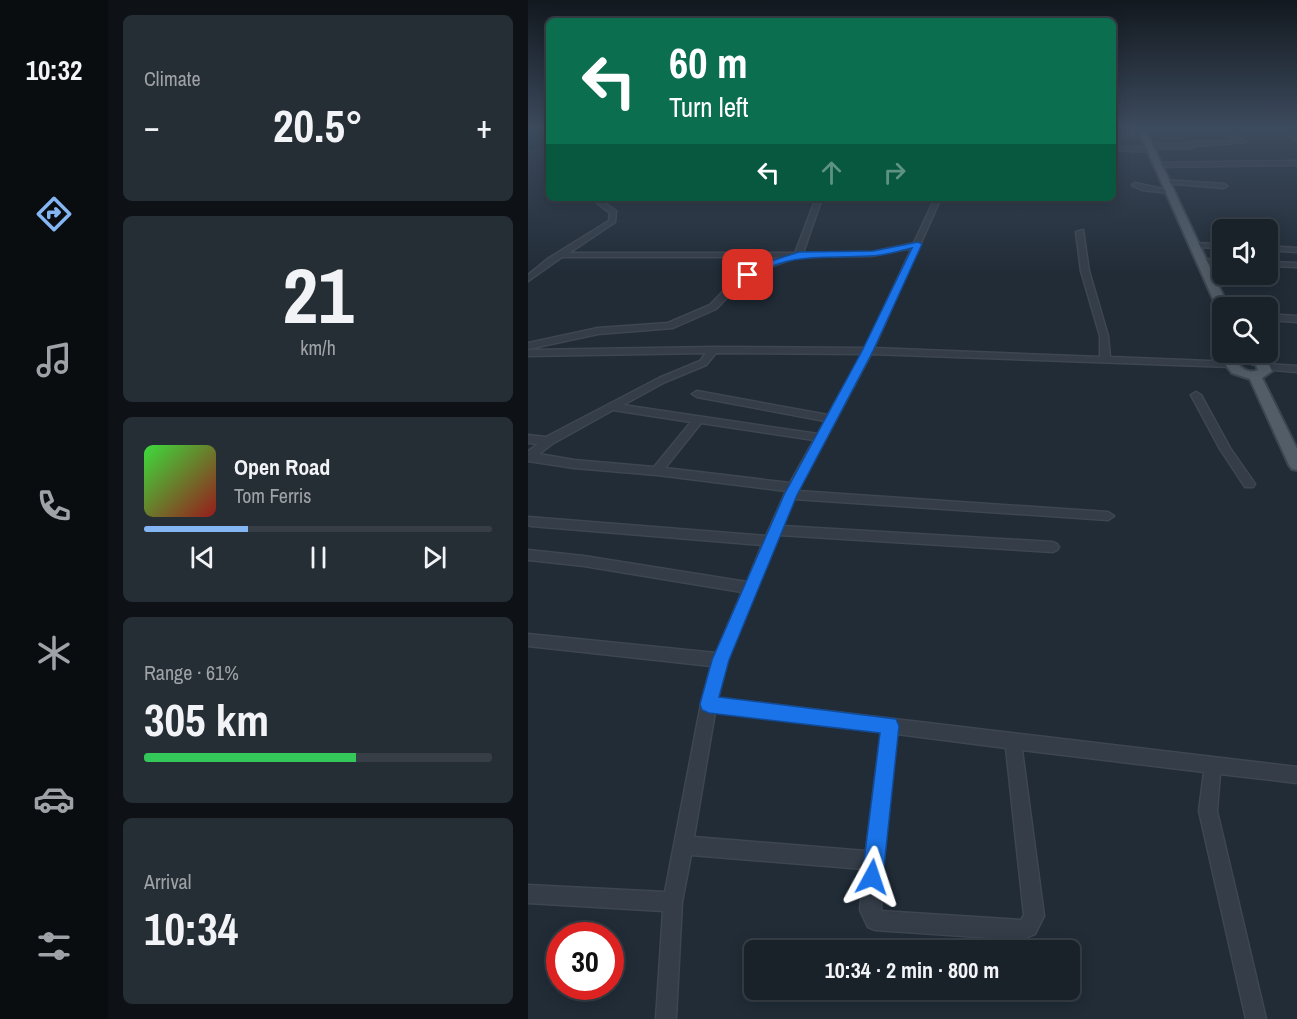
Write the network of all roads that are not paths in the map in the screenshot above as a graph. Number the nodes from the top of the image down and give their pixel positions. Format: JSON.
{"nodes":[{"id":1,"x":1162,"y":177,"type":"edge"},
{"id":2,"x":1224,"y":186,"type":"dead end"},
{"id":3,"x":1167,"y":187,"type":"junction"},
{"id":4,"x":1133,"y":194,"type":"dead end"},
{"id":5,"x":598,"y":201,"type":"edge"},
{"id":6,"x":818,"y":201,"type":"edge"},
{"id":7,"x":937,"y":201,"type":"edge"},
{"id":8,"x":1080,"y":232,"type":"dead end"},
{"id":9,"x":918,"y":244,"type":"junction"},
{"id":10,"x":1194,"y":245,"type":"junction"},
{"id":11,"x":1212,"y":246,"type":"edge"},
{"id":12,"x":1278,"y":248,"type":"edge"},
{"id":13,"x":1293,"y":249,"type":"edge"},
{"id":14,"x":799,"y":254,"type":"junction"},
{"id":15,"x":561,"y":255,"type":"junction"},
{"id":16,"x":1202,"y":261,"type":"junction"},
{"id":17,"x":1212,"y":262,"type":"edge"},
{"id":18,"x":1278,"y":264,"type":"edge"},
{"id":19,"x":1297,"y":264,"type":"edge"},
{"id":20,"x":528,"y":279,"type":"edge"},
{"id":21,"x":1218,"y":297,"type":"edge"},
{"id":22,"x":1278,"y":318,"type":"edge"},
{"id":23,"x":1297,"y":319,"type":"edge"},
{"id":24,"x":528,"y":346,"type":"edge"},
{"id":25,"x":713,"y":350,"type":"junction"},
{"id":26,"x":868,"y":351,"type":"junction"},
{"id":27,"x":528,"y":353,"type":"edge"},
{"id":28,"x":1106,"y":360,"type":"junction"},
{"id":29,"x":1259,"y":363,"type":"edge"},
{"id":30,"x":1231,"y":364,"type":"joint"},
{"id":31,"x":1297,"y":369,"type":"edge"},
{"id":32,"x":1260,"y":371,"type":"junction"},
{"id":33,"x":697,"y":394,"type":"dead end"},
{"id":34,"x":1196,"y":395,"type":"dead end"},
{"id":35,"x":613,"y":407,"type":"junction"},
{"id":36,"x":831,"y":419,"type":"junction"},
{"id":37,"x":698,"y":420,"type":"junction"},
{"id":38,"x":821,"y":438,"type":"junction"},
{"id":39,"x":528,"y":439,"type":"edge"},
{"id":40,"x":548,"y":441,"type":"junction"},
{"id":41,"x":528,"y":456,"type":"edge"},
{"id":42,"x":1297,"y":465,"type":"edge"},
{"id":43,"x":657,"y":471,"type":"junction"},
{"id":44,"x":1249,"y":484,"type":"dead end"},
{"id":45,"x":792,"y":491,"type":"junction"},
{"id":46,"x":1107,"y":516,"type":"dead end"},
{"id":47,"x":531,"y":521,"type":"dead end"},
{"id":48,"x":774,"y":536,"type":"junction"},
{"id":49,"x":1053,"y":547,"type":"dead end"},
{"id":50,"x":528,"y":555,"type":"edge"},
{"id":51,"x":752,"y":588,"type":"junction"},
{"id":52,"x":528,"y":640,"type":"edge"},
{"id":53,"x":720,"y":660,"type":"junction"},
{"id":54,"x":709,"y":704,"type":"junction"},
{"id":55,"x":890,"y":726,"type":"junction"},
{"id":56,"x":1013,"y":740,"type":"junction"},
{"id":57,"x":1213,"y":764,"type":"junction"},
{"id":58,"x":1297,"y":775,"type":"edge"},
{"id":59,"x":683,"y":845,"type":"junction"},
{"id":60,"x":873,"y":861,"type":"junction"},
{"id":61,"x":528,"y":894,"type":"edge"},
{"id":62,"x":673,"y":902,"type":"junction"},
{"id":63,"x":666,"y":1019,"type":"edge"},
{"id":64,"x":1256,"y":1019,"type":"edge"}],
"edges":[{"from":1,"to":3,"type":"main road"},
{"from":2,"to":3,"type":"street"},
{"from":3,"to":4,"type":"street"},
{"from":3,"to":10,"type":"main road"},
{"from":5,"to":15,"type":"street"},
{"from":6,"to":14,"type":"street"},
{"from":7,"to":9,"type":"street"},
{"from":8,"to":28,"type":"street"},
{"from":9,"to":14,"type":"street"},
{"from":9,"to":26,"type":"street"},
{"from":10,"to":11,"type":"street"},
{"from":10,"to":16,"type":"main road"},
{"from":12,"to":13,"type":"street"},
{"from":13,"to":19,"type":"street"},
{"from":14,"to":15,"type":"street"},
{"from":14,"to":24,"type":"street"},
{"from":15,"to":20,"type":"street"},
{"from":16,"to":17,"type":"street"},
{"from":16,"to":21,"type":"main road"},
{"from":18,"to":19,"type":"street"},
{"from":22,"to":23,"type":"street"},
{"from":25,"to":26,"type":"street"},
{"from":25,"to":27,"type":"street"},
{"from":25,"to":35,"type":"street"},
{"from":26,"to":28,"type":"street"},
{"from":26,"to":36,"type":"street"},
{"from":28,"to":30,"type":"street"},
{"from":29,"to":32,"type":"main road"},
{"from":30,"to":32,"type":"main road"},
{"from":31,"to":32,"type":"street"},
{"from":32,"to":42,"type":"main road"},
{"from":33,"to":36,"type":"street"},
{"from":34,"to":44,"type":"street"},
{"from":35,"to":37,"type":"street"},
{"from":35,"to":40,"type":"street"},
{"from":36,"to":38,"type":"street"},
{"from":37,"to":38,"type":"street"},
{"from":37,"to":43,"type":"street"},
{"from":38,"to":45,"type":"street"},
{"from":39,"to":40,"type":"street"},
{"from":40,"to":41,"type":"street"},
{"from":41,"to":43,"type":"street"},
{"from":43,"to":45,"type":"street"},
{"from":45,"to":46,"type":"street"},
{"from":45,"to":48,"type":"street"},
{"from":47,"to":48,"type":"street"},
{"from":48,"to":49,"type":"street"},
{"from":48,"to":51,"type":"street"},
{"from":50,"to":51,"type":"street"},
{"from":51,"to":53,"type":"street"},
{"from":52,"to":53,"type":"street"},
{"from":53,"to":54,"type":"street"},
{"from":54,"to":55,"type":"street"},
{"from":54,"to":59,"type":"street"},
{"from":55,"to":56,"type":"street"},
{"from":55,"to":60,"type":"street"},
{"from":56,"to":57,"type":"street"},
{"from":56,"to":60,"type":"street"},
{"from":57,"to":58,"type":"street"},
{"from":57,"to":64,"type":"street"},
{"from":59,"to":60,"type":"street"},
{"from":59,"to":62,"type":"street"},
{"from":61,"to":62,"type":"street"},
{"from":62,"to":63,"type":"street"}]}
